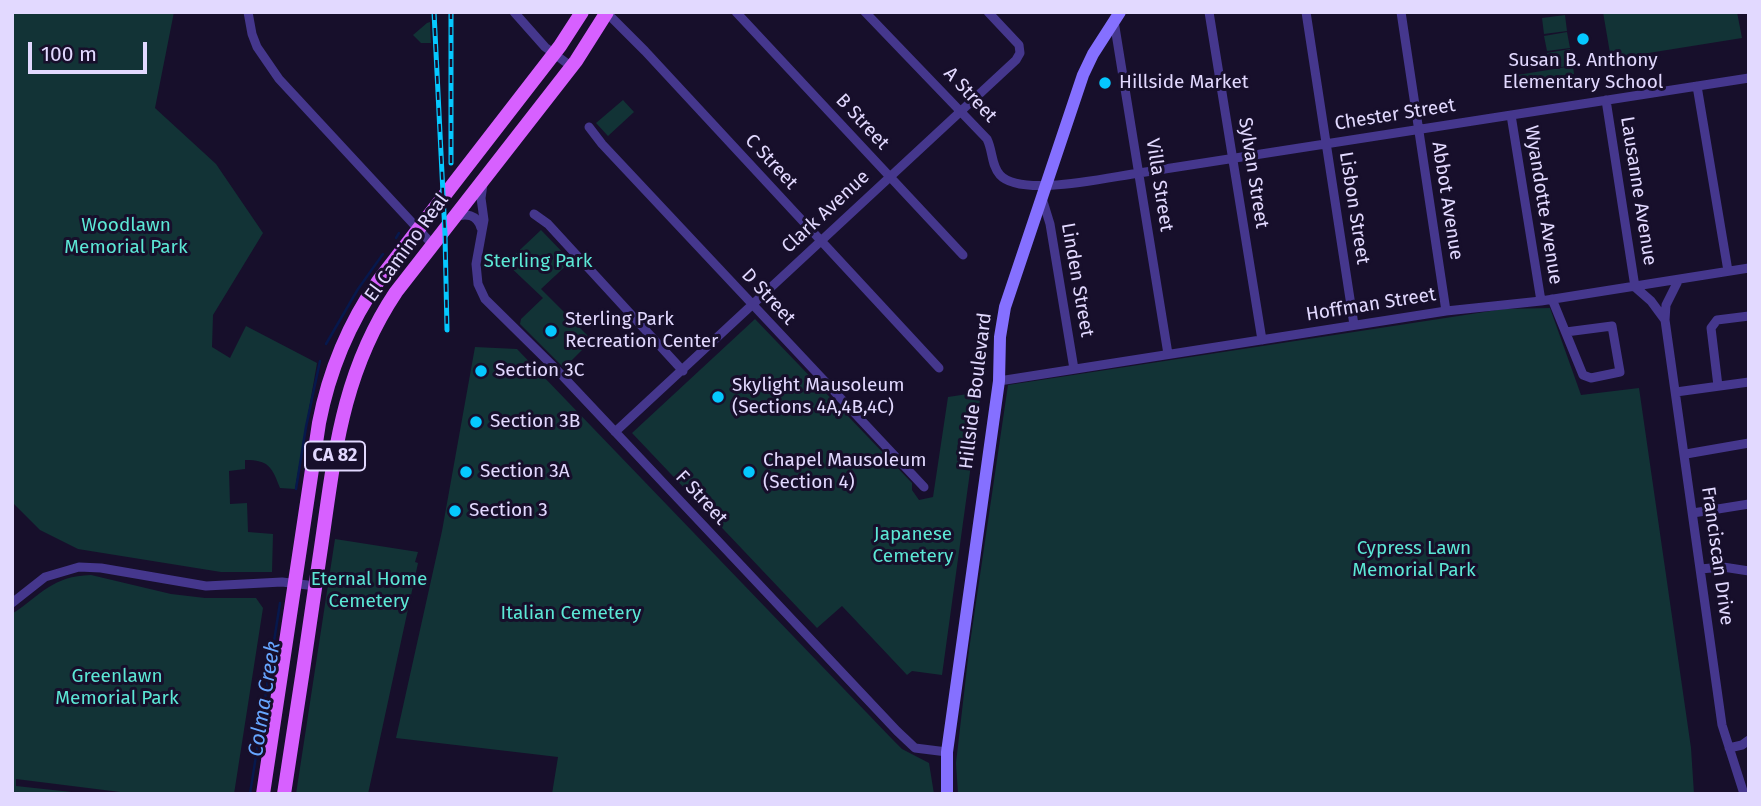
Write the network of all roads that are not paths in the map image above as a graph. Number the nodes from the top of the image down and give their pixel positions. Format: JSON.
{"nodes":[{"id":1,"x":248,"y":12,"type":"edge"},
{"id":2,"x":514,"y":12,"type":"edge"},
{"id":3,"x":582,"y":12,"type":"edge"},
{"id":4,"x":606,"y":12,"type":"edge"},
{"id":5,"x":736,"y":12,"type":"edge"},
{"id":6,"x":988,"y":12,"type":"edge"},
{"id":7,"x":1209,"y":12,"type":"edge"},
{"id":8,"x":1306,"y":12,"type":"edge"},
{"id":9,"x":1401,"y":12,"type":"edge"},
{"id":10,"x":866,"y":13,"type":"edge"},
{"id":11,"x":1117,"y":17,"type":"edge"},
{"id":12,"x":554,"y":54,"type":"junction"},
{"id":13,"x":572,"y":66,"type":"junction"},
{"id":14,"x":1749,"y":78,"type":"edge"},
{"id":15,"x":1697,"y":86,"type":"junction"},
{"id":16,"x":1606,"y":100,"type":"junction"},
{"id":17,"x":961,"y":111,"type":"junction"},
{"id":18,"x":1510,"y":115,"type":"junction"},
{"id":19,"x":589,"y":127,"type":"dead end"},
{"id":20,"x":1418,"y":129,"type":"junction"},
{"id":21,"x":1326,"y":144,"type":"junction"},
{"id":22,"x":1234,"y":158,"type":"junction"},
{"id":23,"x":1139,"y":173,"type":"junction"},
{"id":24,"x":890,"y":177,"type":"junction"},
{"id":25,"x":484,"y":178,"type":"junction"},
{"id":26,"x":1045,"y":192,"type":"junction"},
{"id":27,"x":534,"y":214,"type":"dead end"},
{"id":28,"x":454,"y":217,"type":"junction"},
{"id":29,"x":418,"y":228,"type":"junction"},
{"id":30,"x":481,"y":233,"type":"junction"},
{"id":31,"x":821,"y":241,"type":"junction"},
{"id":32,"x":432,"y":244,"type":"junction"},
{"id":33,"x":963,"y":255,"type":"dead end"},
{"id":34,"x":1749,"y":268,"type":"edge"},
{"id":35,"x":1728,"y":271,"type":"junction"},
{"id":36,"x":1678,"y":281,"type":"junction"},
{"id":37,"x":1635,"y":287,"type":"junction"},
{"id":38,"x":1552,"y":299,"type":"junction"},
{"id":39,"x":1541,"y":301,"type":"junction"},
{"id":40,"x":752,"y":305,"type":"junction"},
{"id":41,"x":1446,"y":311,"type":"junction"},
{"id":42,"x":1749,"y":316,"type":"edge"},
{"id":43,"x":1665,"y":320,"type":"junction"},
{"id":44,"x":1354,"y":325,"type":"junction"},
{"id":45,"x":1566,"y":332,"type":"junction"},
{"id":46,"x":1262,"y":340,"type":"junction"},
{"id":47,"x":1168,"y":355,"type":"junction"},
{"id":48,"x":939,"y":368,"type":"dead end"},
{"id":49,"x":1074,"y":369,"type":"junction"},
{"id":50,"x":683,"y":371,"type":"junction"},
{"id":51,"x":999,"y":381,"type":"junction"},
{"id":52,"x":1749,"y":382,"type":"edge"},
{"id":53,"x":1718,"y":386,"type":"junction"},
{"id":54,"x":1676,"y":392,"type":"junction"},
{"id":55,"x":615,"y":432,"type":"junction"},
{"id":56,"x":1749,"y":443,"type":"edge"},
{"id":57,"x":1686,"y":454,"type":"junction"},
{"id":58,"x":924,"y":488,"type":"dead end"},
{"id":59,"x":1749,"y":504,"type":"edge"},
{"id":60,"x":1693,"y":513,"type":"junction"},
{"id":61,"x":1700,"y":569,"type":"junction"},
{"id":62,"x":1749,"y":570,"type":"edge"},
{"id":63,"x":295,"y":583,"type":"junction"},
{"id":64,"x":316,"y":586,"type":"junction"},
{"id":65,"x":12,"y":603,"type":"edge"},
{"id":66,"x":1749,"y":740,"type":"edge"},
{"id":67,"x":1729,"y":748,"type":"junction"},
{"id":68,"x":947,"y":752,"type":"junction"},
{"id":69,"x":263,"y":794,"type":"edge"},
{"id":70,"x":284,"y":794,"type":"edge"},
{"id":71,"x":947,"y":794,"type":"edge"},
{"id":72,"x":1744,"y":794,"type":"edge"}],
"edges":[{"from":1,"to":29,"type":"street"},
{"from":2,"to":12,"type":"street"},
{"from":3,"to":12,"type":"main road","name":"El Camino Real","number":"CA 82"},
{"from":4,"to":13,"type":"main road","name":"El Camino Real","number":"CA 82"},
{"from":4,"to":31,"type":"street","name":"C Street"},
{"from":5,"to":24,"type":"street","name":"B Street"},
{"from":6,"to":17,"type":"street","name":"Clark Avenue"},
{"from":7,"to":22,"type":"street","name":"Sylvan Street"},
{"from":8,"to":21,"type":"street","name":"Lisbon Street"},
{"from":9,"to":20,"type":"street","name":"Abbot Avenue"},
{"from":10,"to":17,"type":"street","name":"A Street"},
{"from":11,"to":23,"type":"street","name":"Villa Street"},
{"from":11,"to":26,"type":"main road","name":"Hillside Boulevard"},
{"from":12,"to":13,"type":"street"},
{"from":12,"to":29,"type":"main road","name":"El Camino Real","number":"CA 82"},
{"from":13,"to":25,"type":"main road","name":"El Camino Real","number":"CA 82"},
{"from":14,"to":15,"type":"street","name":"Chester Street"},
{"from":15,"to":16,"type":"street","name":"Chester Street"},
{"from":15,"to":35,"type":"street"},
{"from":16,"to":18,"type":"street","name":"Chester Street"},
{"from":16,"to":37,"type":"street","name":"Lausanne Avenue"},
{"from":17,"to":24,"type":"street","name":"Clark Avenue"},
{"from":17,"to":26,"type":"street","name":"A Street"},
{"from":18,"to":20,"type":"street","name":"Chester Street"},
{"from":18,"to":39,"type":"street","name":"Wyandotte Avenue"},
{"from":19,"to":40,"type":"street","name":"D Street"},
{"from":20,"to":21,"type":"street","name":"Chester Street"},
{"from":20,"to":41,"type":"street","name":"Abbot Avenue"},
{"from":21,"to":22,"type":"street","name":"Chester Street"},
{"from":21,"to":44,"type":"street","name":"Lisbon Street"},
{"from":22,"to":23,"type":"street","name":"Chester Street"},
{"from":22,"to":46,"type":"street","name":"Sylvan Street"},
{"from":23,"to":26,"type":"street","name":"Chester Street"},
{"from":23,"to":47,"type":"street","name":"Villa Street"},
{"from":24,"to":31,"type":"street","name":"Clark Avenue"},
{"from":24,"to":33,"type":"street","name":"B Street"},
{"from":25,"to":28,"type":"main road","name":"El Camino Real","number":"CA 82"},
{"from":25,"to":30,"type":"street","name":"F Street"},
{"from":26,"to":49,"type":"street","name":"Linden Street"},
{"from":26,"to":51,"type":"main road","name":"Hillside Boulevard"},
{"from":27,"to":50,"type":"street"},
{"from":28,"to":30,"type":"street"},
{"from":28,"to":32,"type":"main road","name":"El Camino Real","number":"CA 82"},
{"from":29,"to":32,"type":"street"},
{"from":29,"to":63,"type":"main road","name":"El Camino Real","number":"CA 82"},
{"from":30,"to":55,"type":"street","name":"F Street"},
{"from":31,"to":40,"type":"street","name":"Clark Avenue"},
{"from":31,"to":48,"type":"street","name":"C Street"},
{"from":32,"to":64,"type":"main road","name":"El Camino Real","number":"CA 82"},
{"from":34,"to":35,"type":"street","name":"Hoffman Street"},
{"from":35,"to":36,"type":"street","name":"Hoffman Street"},
{"from":36,"to":37,"type":"street","name":"Hoffman Street"},
{"from":36,"to":43,"type":"street","name":"Franciscan Drive"},
{"from":37,"to":38,"type":"street","name":"Hoffman Street"},
{"from":37,"to":43,"type":"street"},
{"from":38,"to":39,"type":"street","name":"Hoffman Street"},
{"from":38,"to":45,"type":"street"},
{"from":39,"to":41,"type":"street","name":"Hoffman Street"},
{"from":40,"to":50,"type":"street","name":"Clark Avenue"},
{"from":40,"to":58,"type":"street","name":"D Street"},
{"from":41,"to":44,"type":"street","name":"Hoffman Street"},
{"from":42,"to":53,"type":"street"},
{"from":43,"to":54,"type":"street","name":"Franciscan Drive"},
{"from":44,"to":46,"type":"street","name":"Hoffman Street"},
{"from":45,"to":45,"type":"street"},
{"from":46,"to":47,"type":"street","name":"Hoffman Street"},
{"from":47,"to":49,"type":"street","name":"Hoffman Street"},
{"from":49,"to":51,"type":"street","name":"Hoffman Street"},
{"from":50,"to":55,"type":"street","name":"Clark Avenue"},
{"from":51,"to":68,"type":"main road","name":"Hillside Boulevard"},
{"from":52,"to":53,"type":"street"},
{"from":53,"to":54,"type":"street"},
{"from":54,"to":57,"type":"street","name":"Franciscan Drive"},
{"from":55,"to":68,"type":"street","name":"F Street"},
{"from":56,"to":57,"type":"street"},
{"from":57,"to":60,"type":"street","name":"Franciscan Drive"},
{"from":59,"to":60,"type":"street"},
{"from":60,"to":61,"type":"street","name":"Franciscan Drive"},
{"from":61,"to":62,"type":"street"},
{"from":61,"to":67,"type":"street","name":"Franciscan Drive"},
{"from":63,"to":64,"type":"street"},
{"from":63,"to":65,"type":"street"},
{"from":63,"to":69,"type":"main road","name":"El Camino Real","number":"CA 82"},
{"from":64,"to":70,"type":"main road","name":"El Camino Real","number":"CA 82"},
{"from":66,"to":67,"type":"street"},
{"from":67,"to":72,"type":"street","name":"Franciscan Drive"},
{"from":68,"to":71,"type":"main road","name":"Hillside Boulevard"}]}
